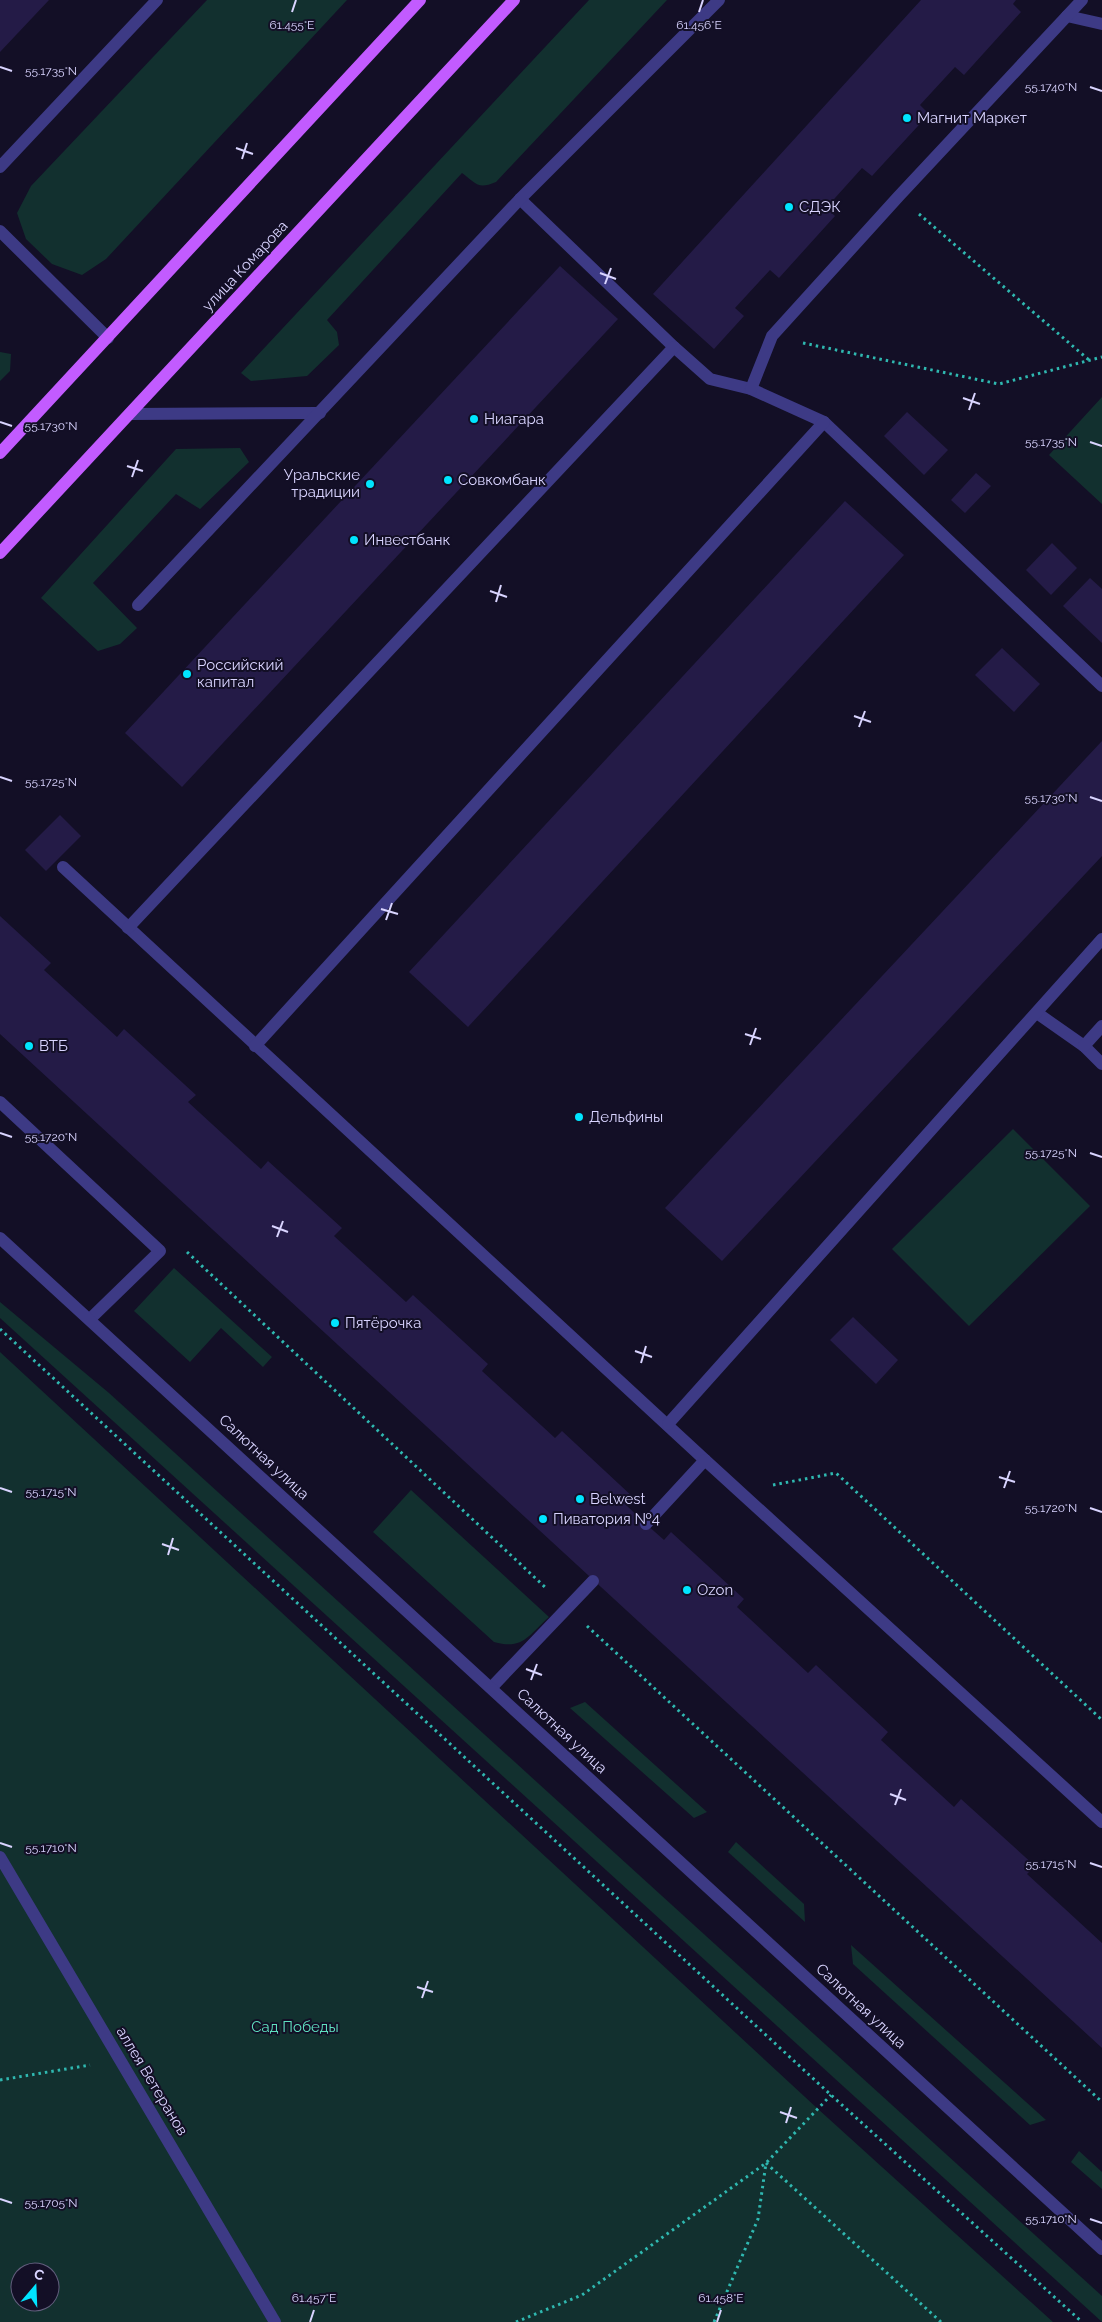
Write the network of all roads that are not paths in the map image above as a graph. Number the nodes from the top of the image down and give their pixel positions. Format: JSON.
{"nodes":[{"id":1,"x":157,"y":0,"type":"edge"},
{"id":2,"x":420,"y":0,"type":"edge"},
{"id":3,"x":514,"y":0,"type":"edge"},
{"id":4,"x":719,"y":0,"type":"edge"},
{"id":5,"x":1082,"y":0,"type":"edge"},
{"id":6,"x":1068,"y":16,"type":"junction"},
{"id":7,"x":1102,"y":24,"type":"edge"},
{"id":8,"x":0,"y":167,"type":"edge"},
{"id":9,"x":520,"y":200,"type":"junction"},
{"id":10,"x":0,"y":231,"type":"edge"},
{"id":11,"x":108,"y":338,"type":"junction"},
{"id":12,"x":674,"y":347,"type":"junction"},
{"id":13,"x":751,"y":389,"type":"junction"},
{"id":14,"x":320,"y":413,"type":"junction"},
{"id":15,"x":130,"y":414,"type":"junction"},
{"id":16,"x":824,"y":422,"type":"junction"},
{"id":17,"x":0,"y":453,"type":"edge"},
{"id":18,"x":0,"y":553,"type":"edge"},
{"id":19,"x":138,"y":605,"type":"dead end"},
{"id":20,"x":1102,"y":686,"type":"edge"},
{"id":21,"x":63,"y":867,"type":"dead end"},
{"id":22,"x":128,"y":928,"type":"junction"},
{"id":23,"x":1102,"y":940,"type":"edge"},
{"id":24,"x":1036,"y":1013,"type":"junction"},
{"id":25,"x":1102,"y":1026,"type":"edge"},
{"id":26,"x":255,"y":1046,"type":"junction"},
{"id":27,"x":1084,"y":1046,"type":"junction"},
{"id":28,"x":1102,"y":1064,"type":"edge"},
{"id":29,"x":0,"y":1102,"type":"edge"},
{"id":30,"x":0,"y":1238,"type":"edge"},
{"id":31,"x":90,"y":1319,"type":"junction"},
{"id":32,"x":668,"y":1424,"type":"junction"},
{"id":33,"x":705,"y":1460,"type":"junction"},
{"id":34,"x":646,"y":1524,"type":"dead end"},
{"id":35,"x":593,"y":1581,"type":"dead end"},
{"id":36,"x":490,"y":1688,"type":"junction"},
{"id":37,"x":1102,"y":1822,"type":"edge"},
{"id":38,"x":0,"y":1857,"type":"edge"},
{"id":39,"x":1102,"y":2250,"type":"edge"},
{"id":40,"x":275,"y":2322,"type":"edge"}],
"edges":[{"from":1,"to":8,"type":"street"},
{"from":2,"to":11,"type":"main road"},
{"from":3,"to":15,"type":"main road","name":"улица Комарова"},
{"from":4,"to":9,"type":"street"},
{"from":5,"to":6,"type":"street"},
{"from":6,"to":7,"type":"street"},
{"from":6,"to":13,"type":"street"},
{"from":9,"to":12,"type":"street"},
{"from":9,"to":14,"type":"street"},
{"from":10,"to":11,"type":"street"},
{"from":11,"to":17,"type":"main road"},
{"from":12,"to":13,"type":"street"},
{"from":12,"to":22,"type":"street"},
{"from":13,"to":16,"type":"street"},
{"from":14,"to":15,"type":"street"},
{"from":14,"to":19,"type":"street"},
{"from":15,"to":18,"type":"main road","name":"улица Комарова"},
{"from":16,"to":20,"type":"street"},
{"from":16,"to":26,"type":"street"},
{"from":21,"to":22,"type":"street"},
{"from":22,"to":26,"type":"street"},
{"from":23,"to":24,"type":"street"},
{"from":24,"to":27,"type":"street"},
{"from":24,"to":32,"type":"street"},
{"from":25,"to":27,"type":"street"},
{"from":26,"to":32,"type":"street"},
{"from":27,"to":28,"type":"street"},
{"from":29,"to":31,"type":"street"},
{"from":30,"to":31,"type":"street","name":"Салютная улица"},
{"from":31,"to":36,"type":"street","name":"Салютная улица"},
{"from":32,"to":33,"type":"street"},
{"from":33,"to":34,"type":"street"},
{"from":33,"to":37,"type":"street"},
{"from":35,"to":36,"type":"street"},
{"from":36,"to":39,"type":"street","name":"Салютная улица"},
{"from":38,"to":40,"type":"street","name":"аллея Ветеранов"}]}
